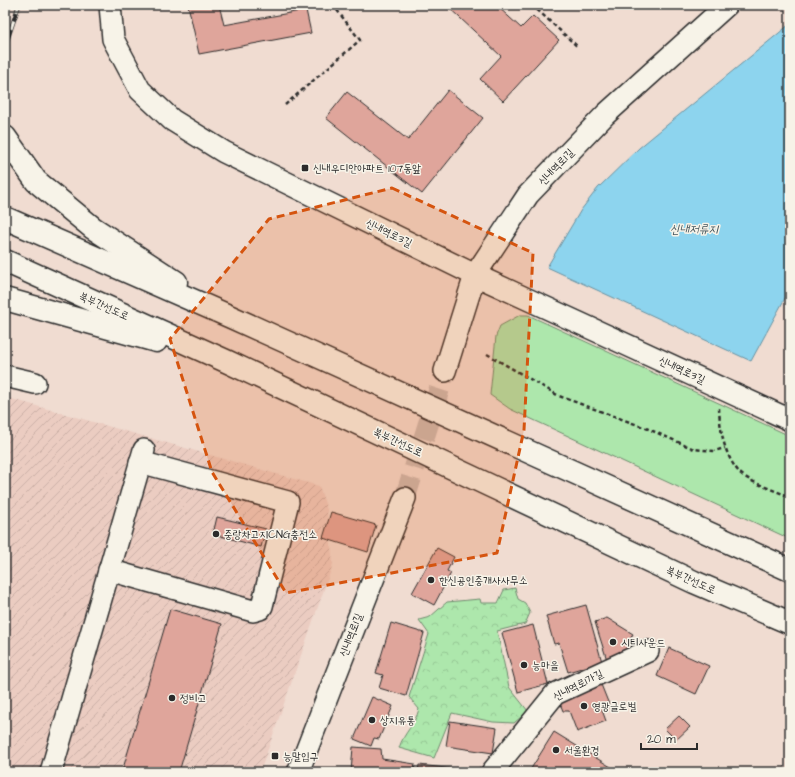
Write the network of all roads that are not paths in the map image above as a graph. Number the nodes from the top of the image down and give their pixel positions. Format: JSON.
{"nodes":[{"id":1,"x":110,"y":5,"type":"edge"},
{"id":2,"x":727,"y":5,"type":"edge"},
{"id":3,"x":5,"y":137,"type":"edge"},
{"id":4,"x":5,"y":218,"type":"edge"},
{"id":5,"x":5,"y":261,"type":"edge"},
{"id":6,"x":475,"y":276,"type":"junction"},
{"id":7,"x":5,"y":299,"type":"edge"},
{"id":8,"x":231,"y":317,"type":"junction"},
{"id":9,"x":226,"y":361,"type":"junction"},
{"id":10,"x":445,"y":371,"type":"tunnel mouth"},
{"id":11,"x":5,"y":376,"type":"edge"},
{"id":12,"x":35,"y":383,"type":"dead end"},
{"id":13,"x":790,"y":420,"type":"edge"},
{"id":14,"x":405,"y":498,"type":"tunnel mouth"},
{"id":15,"x":109,"y":570,"type":"junction"},
{"id":16,"x":790,"y":570,"type":"edge"},
{"id":17,"x":790,"y":623,"type":"edge"},
{"id":18,"x":648,"y":651,"type":"dead end"},
{"id":19,"x":51,"y":772,"type":"edge"},
{"id":20,"x":298,"y":772,"type":"edge"},
{"id":21,"x":492,"y":772,"type":"edge"}],
"edges":[{"from":1,"to":6,"type":"street","name":"신내역로3길"},
{"from":2,"to":6,"type":"street","name":"신내역로1길"},
{"from":3,"to":8,"type":"highway"},
{"from":4,"to":8,"type":"highway"},
{"from":5,"to":9,"type":"highway","name":"북부간선도로"},
{"from":6,"to":10,"type":"street","name":"신내역로1길"},
{"from":6,"to":13,"type":"street","name":"신내역로3길"},
{"from":7,"to":9,"type":"highway"},
{"from":8,"to":16,"type":"highway"},
{"from":9,"to":17,"type":"highway","name":"북부간선도로"},
{"from":11,"to":12,"type":"street"},
{"from":14,"to":20,"type":"street","name":"신내역로1길"},
{"from":15,"to":15,"type":"street"},
{"from":15,"to":19,"type":"street"},
{"from":18,"to":21,"type":"street","name":"신내역로1가길"}]}
